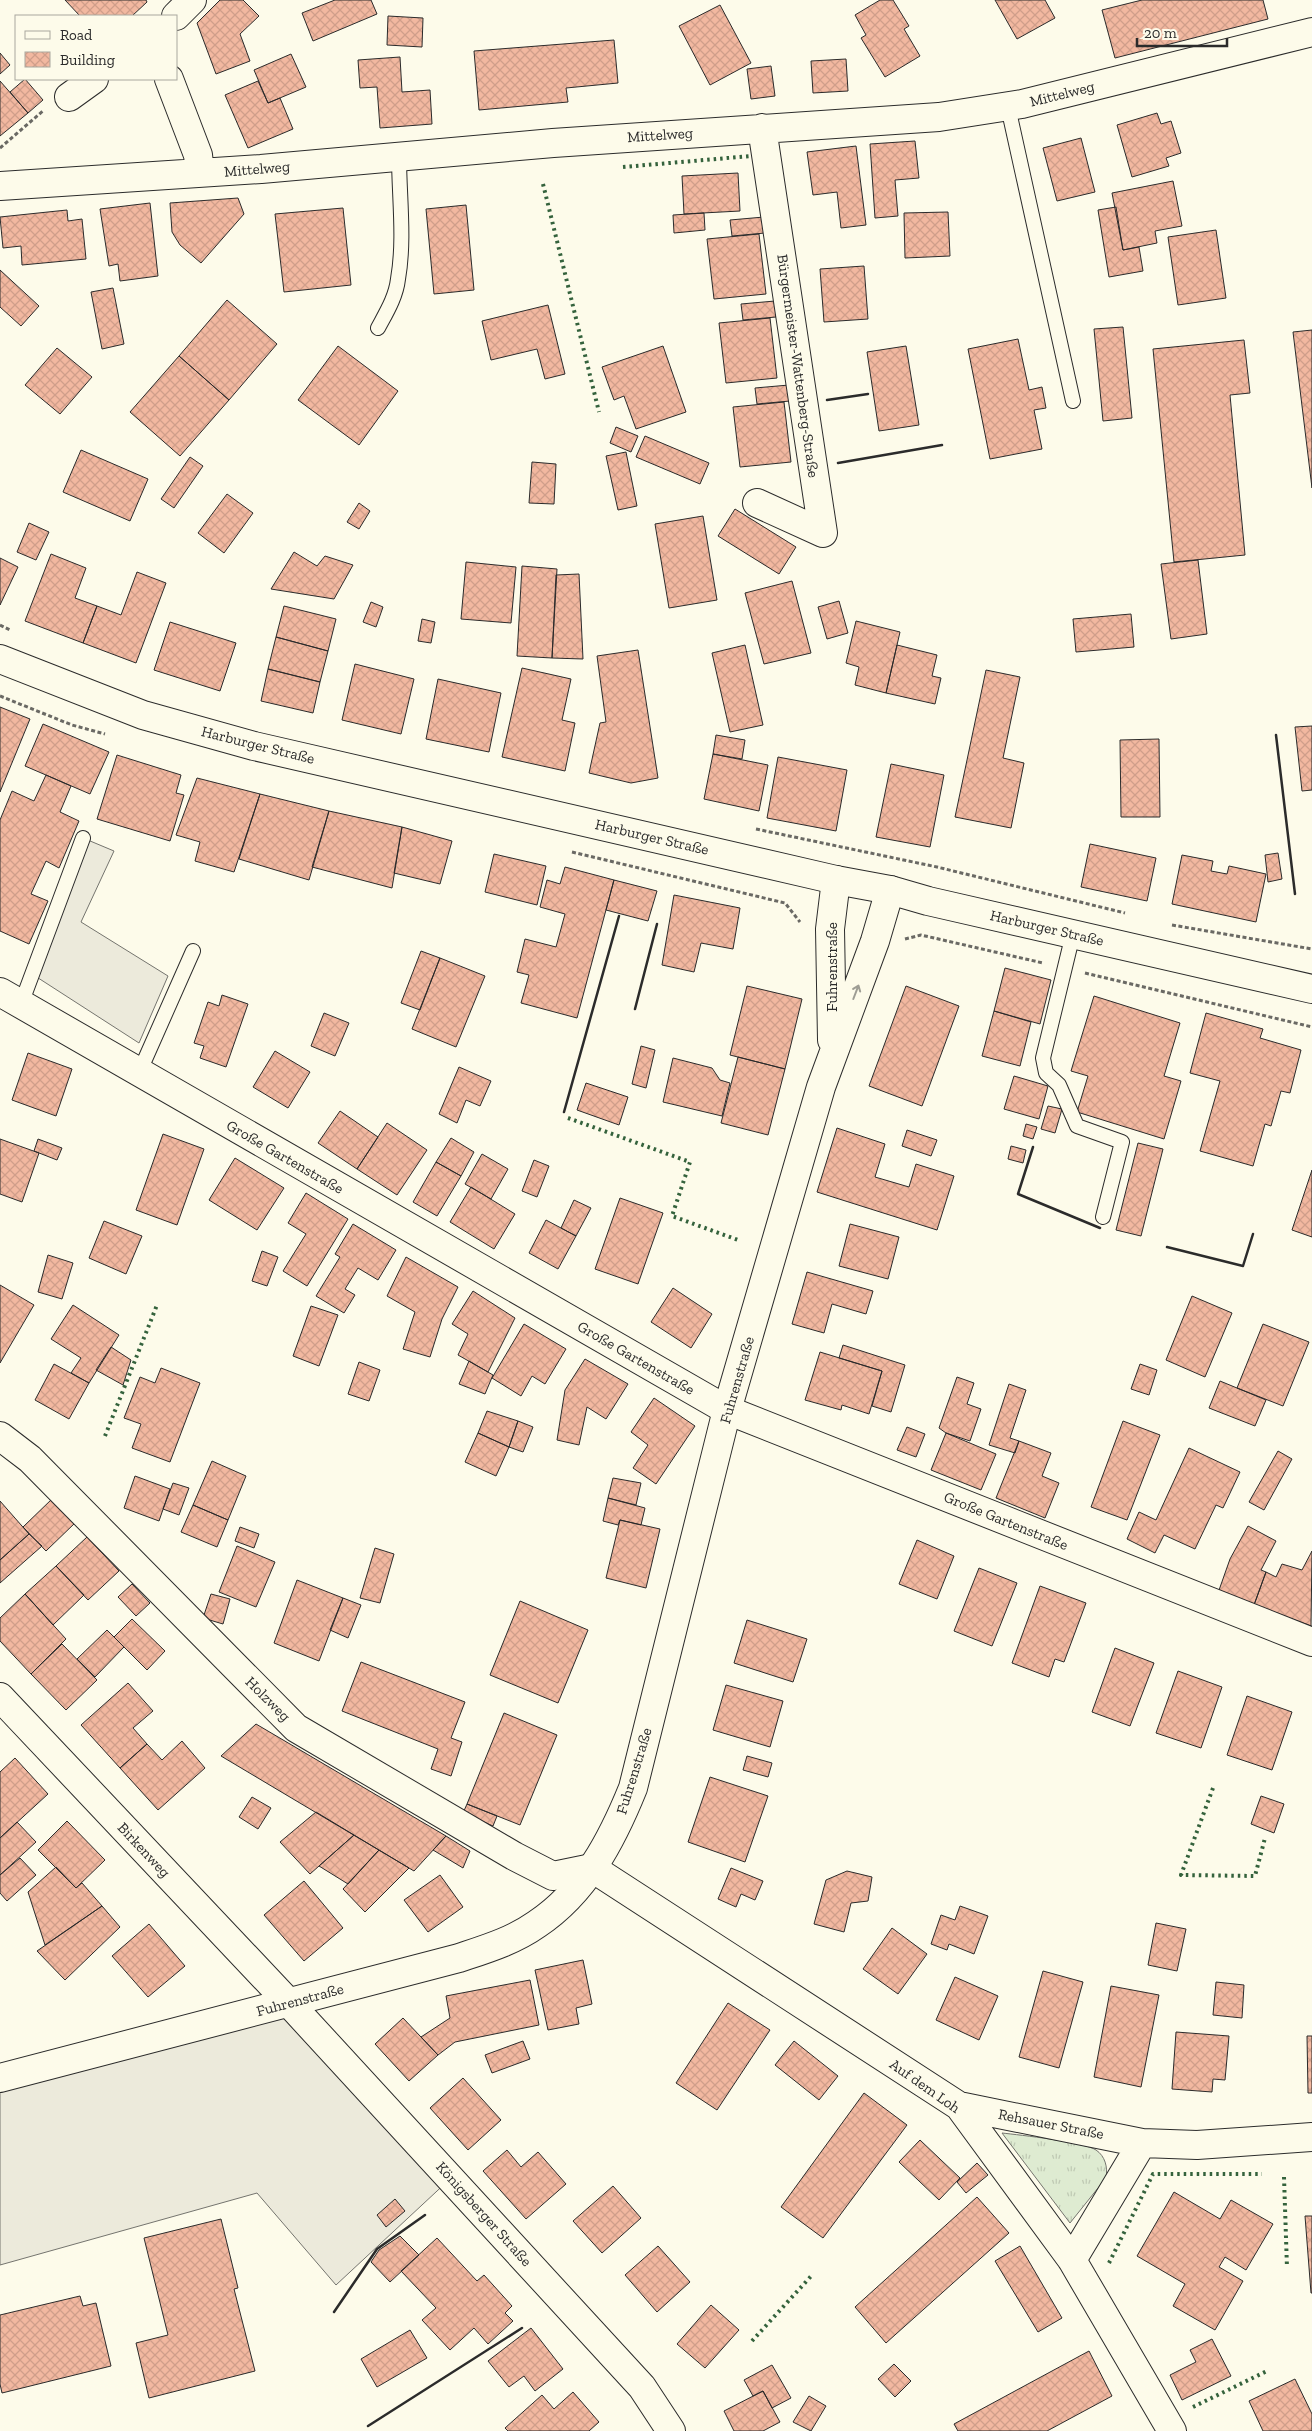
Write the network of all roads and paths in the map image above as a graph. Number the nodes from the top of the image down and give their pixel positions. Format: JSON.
{"nodes":[{"id":1,"x":192,"y":0,"type":"edge"},
{"id":2,"x":177,"y":15,"type":"edge"},
{"id":3,"x":1312,"y":32,"type":"edge"},
{"id":4,"x":93,"y":80,"type":"edge"},
{"id":5,"x":169,"y":80,"type":"edge"},
{"id":6,"x":69,"y":97,"type":"joint"},
{"id":7,"x":1008,"y":107,"type":"junction"},
{"id":8,"x":762,"y":128,"type":"junction"},
{"id":9,"x":0,"y":148,"type":"edge"},
{"id":10,"x":399,"y":156,"type":"junction"},
{"id":11,"x":200,"y":173,"type":"junction"},
{"id":12,"x":0,"y":186,"type":"edge"},
{"id":13,"x":378,"y":328,"type":"dead end"},
{"id":14,"x":1073,"y":401,"type":"dead end"},
{"id":15,"x":757,"y":503,"type":"dead end"},
{"id":16,"x":0,"y":625,"type":"edge"},
{"id":17,"x":18,"y":633,"type":"dead end"},
{"id":18,"x":0,"y":659,"type":"edge"},
{"id":19,"x":753,"y":828,"type":"dead end"},
{"id":20,"x":83,"y":838,"type":"dead end"},
{"id":21,"x":836,"y":880,"type":"junction"},
{"id":22,"x":890,"y":890,"type":"junction"},
{"id":23,"x":1134,"y":916,"type":"dead end"},
{"id":24,"x":1162,"y":923,"type":"dead end"},
{"id":25,"x":1073,"y":934,"type":"junction"},
{"id":26,"x":875,"y":941,"type":"junction"},
{"id":27,"x":1312,"y":949,"type":"edge"},
{"id":28,"x":193,"y":951,"type":"dead end"},
{"id":29,"x":1064,"y":968,"type":"junction"},
{"id":30,"x":1312,"y":989,"type":"edge"},
{"id":31,"x":10,"y":998,"type":"edge"},
{"id":32,"x":1312,"y":1027,"type":"edge"},
{"id":33,"x":832,"y":1054,"type":"junction"},
{"id":34,"x":139,"y":1073,"type":"junction"},
{"id":35,"x":1103,"y":1217,"type":"dead end"},
{"id":36,"x":727,"y":1410,"type":"junction"},
{"id":37,"x":0,"y":1436,"type":"edge"},
{"id":38,"x":1312,"y":1642,"type":"edge"},
{"id":39,"x":0,"y":1697,"type":"edge"},
{"id":40,"x":592,"y":1868,"type":"junction"},
{"id":41,"x":289,"y":2003,"type":"junction"},
{"id":42,"x":0,"y":2078,"type":"edge"},
{"id":43,"x":959,"y":2106,"type":"junction"},
{"id":44,"x":1312,"y":2137,"type":"edge"},
{"id":45,"x":1142,"y":2143,"type":"junction"},
{"id":46,"x":1072,"y":2260,"type":"junction"},
{"id":47,"x":671,"y":2431,"type":"edge"},
{"id":48,"x":1172,"y":2431,"type":"edge"}],
"edges":[{"from":1,"to":2,"type":"street"},
{"from":3,"to":7,"type":"street","name":"Mittelweg"},
{"from":4,"to":6,"type":"street"},
{"from":5,"to":11,"type":"street"},
{"from":6,"to":9,"type":"path"},
{"from":7,"to":8,"type":"street","name":"Mittelweg"},
{"from":7,"to":14,"type":"lane"},
{"from":8,"to":10,"type":"street","name":"Mittelweg"},
{"from":8,"to":15,"type":"street","name":"Bürgermeister-Wattenberg-Straße"},
{"from":10,"to":11,"type":"street","name":"Mittelweg"},
{"from":10,"to":13,"type":"lane"},
{"from":11,"to":12,"type":"street","name":"Mittelweg"},
{"from":16,"to":17,"type":"path"},
{"from":18,"to":21,"type":"street","name":"Harburger Straße"},
{"from":19,"to":23,"type":"path"},
{"from":20,"to":31,"type":"lane"},
{"from":21,"to":22,"type":"street","name":"Harburger Straße"},
{"from":21,"to":33,"type":"street","name":"Fuhrenstraße"},
{"from":22,"to":25,"type":"street","name":"Harburger Straße"},
{"from":22,"to":26,"type":"street","name":"Fuhrenstraße"},
{"from":24,"to":27,"type":"path"},
{"from":25,"to":29,"type":"lane"},
{"from":25,"to":30,"type":"street","name":"Harburger Straße"},
{"from":26,"to":29,"type":"path"},
{"from":33,"to":26,"type":"street","name":"Fuhrenstraße","one_way":true},
{"from":28,"to":34,"type":"lane"},
{"from":29,"to":32,"type":"path"},
{"from":29,"to":35,"type":"lane"},
{"from":31,"to":34,"type":"street","name":"Große Gartenstraße"},
{"from":33,"to":36,"type":"street","name":"Fuhrenstraße"},
{"from":34,"to":36,"type":"street","name":"Große Gartenstraße"},
{"from":36,"to":38,"type":"street","name":"Große Gartenstraße"},
{"from":36,"to":40,"type":"street","name":"Fuhrenstraße"},
{"from":37,"to":40,"type":"street","name":"Holzweg"},
{"from":39,"to":41,"type":"street","name":"Birkenweg"},
{"from":40,"to":41,"type":"street","name":"Fuhrenstraße"},
{"from":40,"to":43,"type":"street","name":"Auf dem Loh"},
{"from":41,"to":42,"type":"street","name":"Fuhrenstraße"},
{"from":41,"to":47,"type":"street","name":"Königsberger Straße"},
{"from":43,"to":45,"type":"street","name":"Rehsauer Straße"},
{"from":43,"to":46,"type":"street","name":"Auf dem Loh"},
{"from":44,"to":45,"type":"street","name":"Rehsauer Straße"},
{"from":45,"to":46,"type":"street"},
{"from":46,"to":48,"type":"street","name":"Auf dem Loh"}]}
